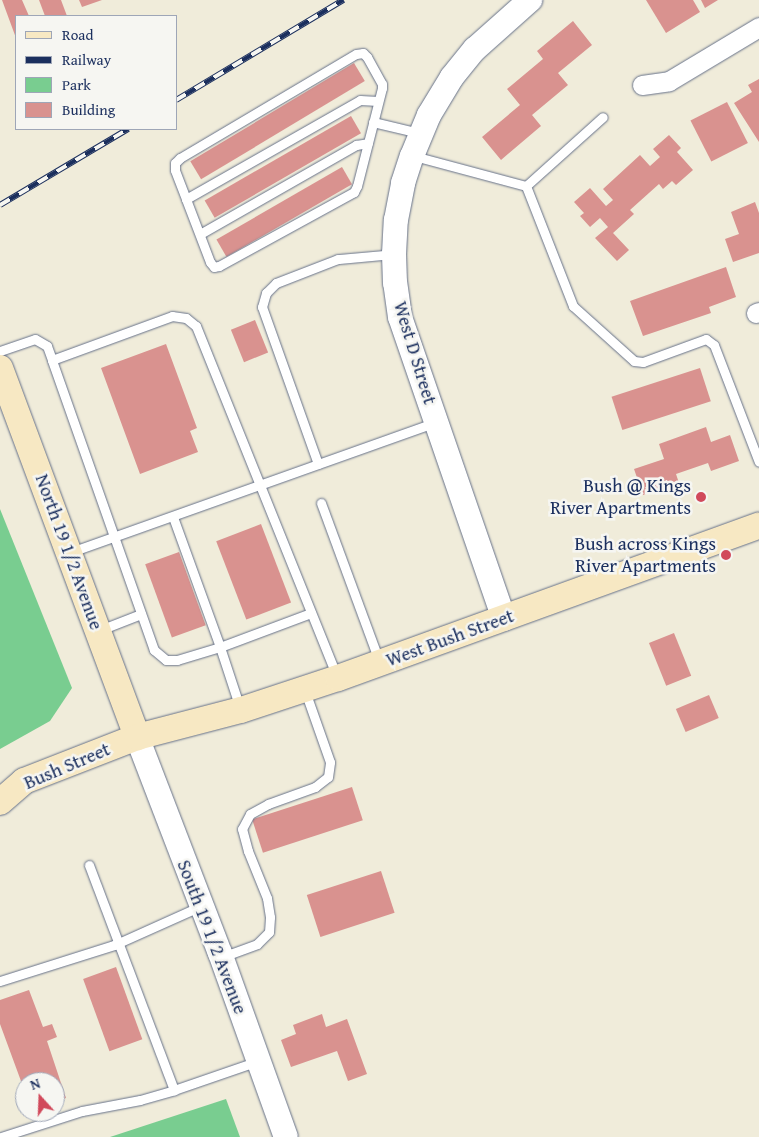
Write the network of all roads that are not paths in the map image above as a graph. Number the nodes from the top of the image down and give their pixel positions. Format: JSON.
{"nodes":[{"id":1,"x":530,"y":0,"type":"edge"},
{"id":2,"x":759,"y":27,"type":"edge"},
{"id":3,"x":642,"y":85,"type":"dead end"},
{"id":4,"x":378,"y":101,"type":"junction"},
{"id":5,"x":603,"y":117,"type":"dead end"},
{"id":6,"x":373,"y":122,"type":"junction"},
{"id":7,"x":421,"y":134,"type":"junction"},
{"id":8,"x":368,"y":143,"type":"junction"},
{"id":9,"x":412,"y":156,"type":"junction"},
{"id":10,"x":526,"y":186,"type":"junction"},
{"id":11,"x":186,"y":199,"type":"junction"},
{"id":12,"x":200,"y":234,"type":"junction"},
{"id":13,"x":394,"y":254,"type":"junction"},
{"id":14,"x":0,"y":352,"type":"edge"},
{"id":15,"x":52,"y":360,"type":"junction"},
{"id":16,"x":0,"y":368,"type":"edge"},
{"id":17,"x":437,"y":422,"type":"junction"},
{"id":18,"x":759,"y":462,"type":"edge"},
{"id":19,"x":318,"y":464,"type":"junction"},
{"id":20,"x":260,"y":484,"type":"junction"},
{"id":21,"x":322,"y":503,"type":"dead end"},
{"id":22,"x":173,"y":517,"type":"junction"},
{"id":23,"x":759,"y":526,"type":"edge"},
{"id":24,"x":114,"y":537,"type":"junction"},
{"id":25,"x":69,"y":553,"type":"junction"},
{"id":26,"x":311,"y":613,"type":"junction"},
{"id":27,"x":142,"y":614,"type":"junction"},
{"id":28,"x":504,"y":619,"type":"junction"},
{"id":29,"x":98,"y":630,"type":"junction"},
{"id":30,"x":220,"y":647,"type":"junction"},
{"id":31,"x":380,"y":663,"type":"junction"},
{"id":32,"x":338,"y":678,"type":"junction"},
{"id":33,"x":304,"y":689,"type":"junction"},
{"id":34,"x":241,"y":710,"type":"junction"},
{"id":35,"x":137,"y":737,"type":"junction"},
{"id":36,"x":0,"y":802,"type":"edge"},
{"id":37,"x":89,"y":865,"type":"dead end"},
{"id":38,"x":201,"y":906,"type":"junction"},
{"id":39,"x":117,"y":942,"type":"junction"},
{"id":40,"x":222,"y":957,"type":"junction"},
{"id":41,"x":0,"y":980,"type":"edge"},
{"id":42,"x":258,"y":1061,"type":"junction"},
{"id":43,"x":174,"y":1090,"type":"junction"},
{"id":44,"x":1,"y":1137,"type":"edge"},
{"id":45,"x":286,"y":1137,"type":"edge"}],
"edges":[{"from":1,"to":7,"type":"street","name":"West D Street"},
{"from":2,"to":3,"type":"street"},
{"from":4,"to":6,"type":"lane"},
{"from":4,"to":11,"type":"lane"},
{"from":4,"to":11,"type":"lane"},
{"from":5,"to":10,"type":"lane"},
{"from":6,"to":7,"type":"lane"},
{"from":6,"to":8,"type":"lane"},
{"from":7,"to":9,"type":"street","name":"West D Street"},
{"from":8,"to":12,"type":"lane"},
{"from":8,"to":12,"type":"lane"},
{"from":9,"to":10,"type":"lane"},
{"from":9,"to":13,"type":"street","name":"West D Street"},
{"from":10,"to":18,"type":"lane"},
{"from":11,"to":12,"type":"lane"},
{"from":13,"to":17,"type":"street","name":"West D Street"},
{"from":13,"to":19,"type":"lane"},
{"from":14,"to":15,"type":"lane"},
{"from":15,"to":20,"type":"lane"},
{"from":15,"to":24,"type":"lane"},
{"from":16,"to":25,"type":"main road","name":"North 19 1/2 Avenue"},
{"from":17,"to":19,"type":"lane"},
{"from":17,"to":28,"type":"street","name":"West D Street"},
{"from":19,"to":20,"type":"lane"},
{"from":20,"to":22,"type":"lane"},
{"from":20,"to":26,"type":"lane"},
{"from":21,"to":31,"type":"lane"},
{"from":22,"to":24,"type":"lane"},
{"from":22,"to":30,"type":"lane"},
{"from":23,"to":28,"type":"main road","name":"West Bush Street"},
{"from":24,"to":25,"type":"lane"},
{"from":24,"to":27,"type":"lane"},
{"from":25,"to":29,"type":"main road","name":"North 19 1/2 Avenue"},
{"from":26,"to":30,"type":"lane"},
{"from":26,"to":32,"type":"lane"},
{"from":27,"to":29,"type":"lane"},
{"from":27,"to":30,"type":"lane"},
{"from":28,"to":31,"type":"main road","name":"West Bush Street"},
{"from":29,"to":35,"type":"main road","name":"North 19 1/2 Avenue"},
{"from":30,"to":34,"type":"lane"},
{"from":31,"to":32,"type":"main road","name":"West Bush Street"},
{"from":32,"to":33,"type":"main road","name":"West Bush Street"},
{"from":33,"to":34,"type":"main road","name":"West Bush Street"},
{"from":33,"to":40,"type":"lane"},
{"from":34,"to":35,"type":"main road","name":"West Bush Street"},
{"from":35,"to":36,"type":"main road","name":"Bush Street"},
{"from":35,"to":38,"type":"street","name":"South 19 1/2 Avenue"},
{"from":37,"to":39,"type":"lane"},
{"from":38,"to":39,"type":"lane"},
{"from":38,"to":40,"type":"street","name":"South 19 1/2 Avenue"},
{"from":39,"to":41,"type":"lane"},
{"from":39,"to":43,"type":"lane"},
{"from":40,"to":42,"type":"street","name":"South 19 1/2 Avenue"},
{"from":42,"to":43,"type":"lane"},
{"from":42,"to":45,"type":"street","name":"South 19 1/2 Avenue"},
{"from":43,"to":44,"type":"lane"}]}
